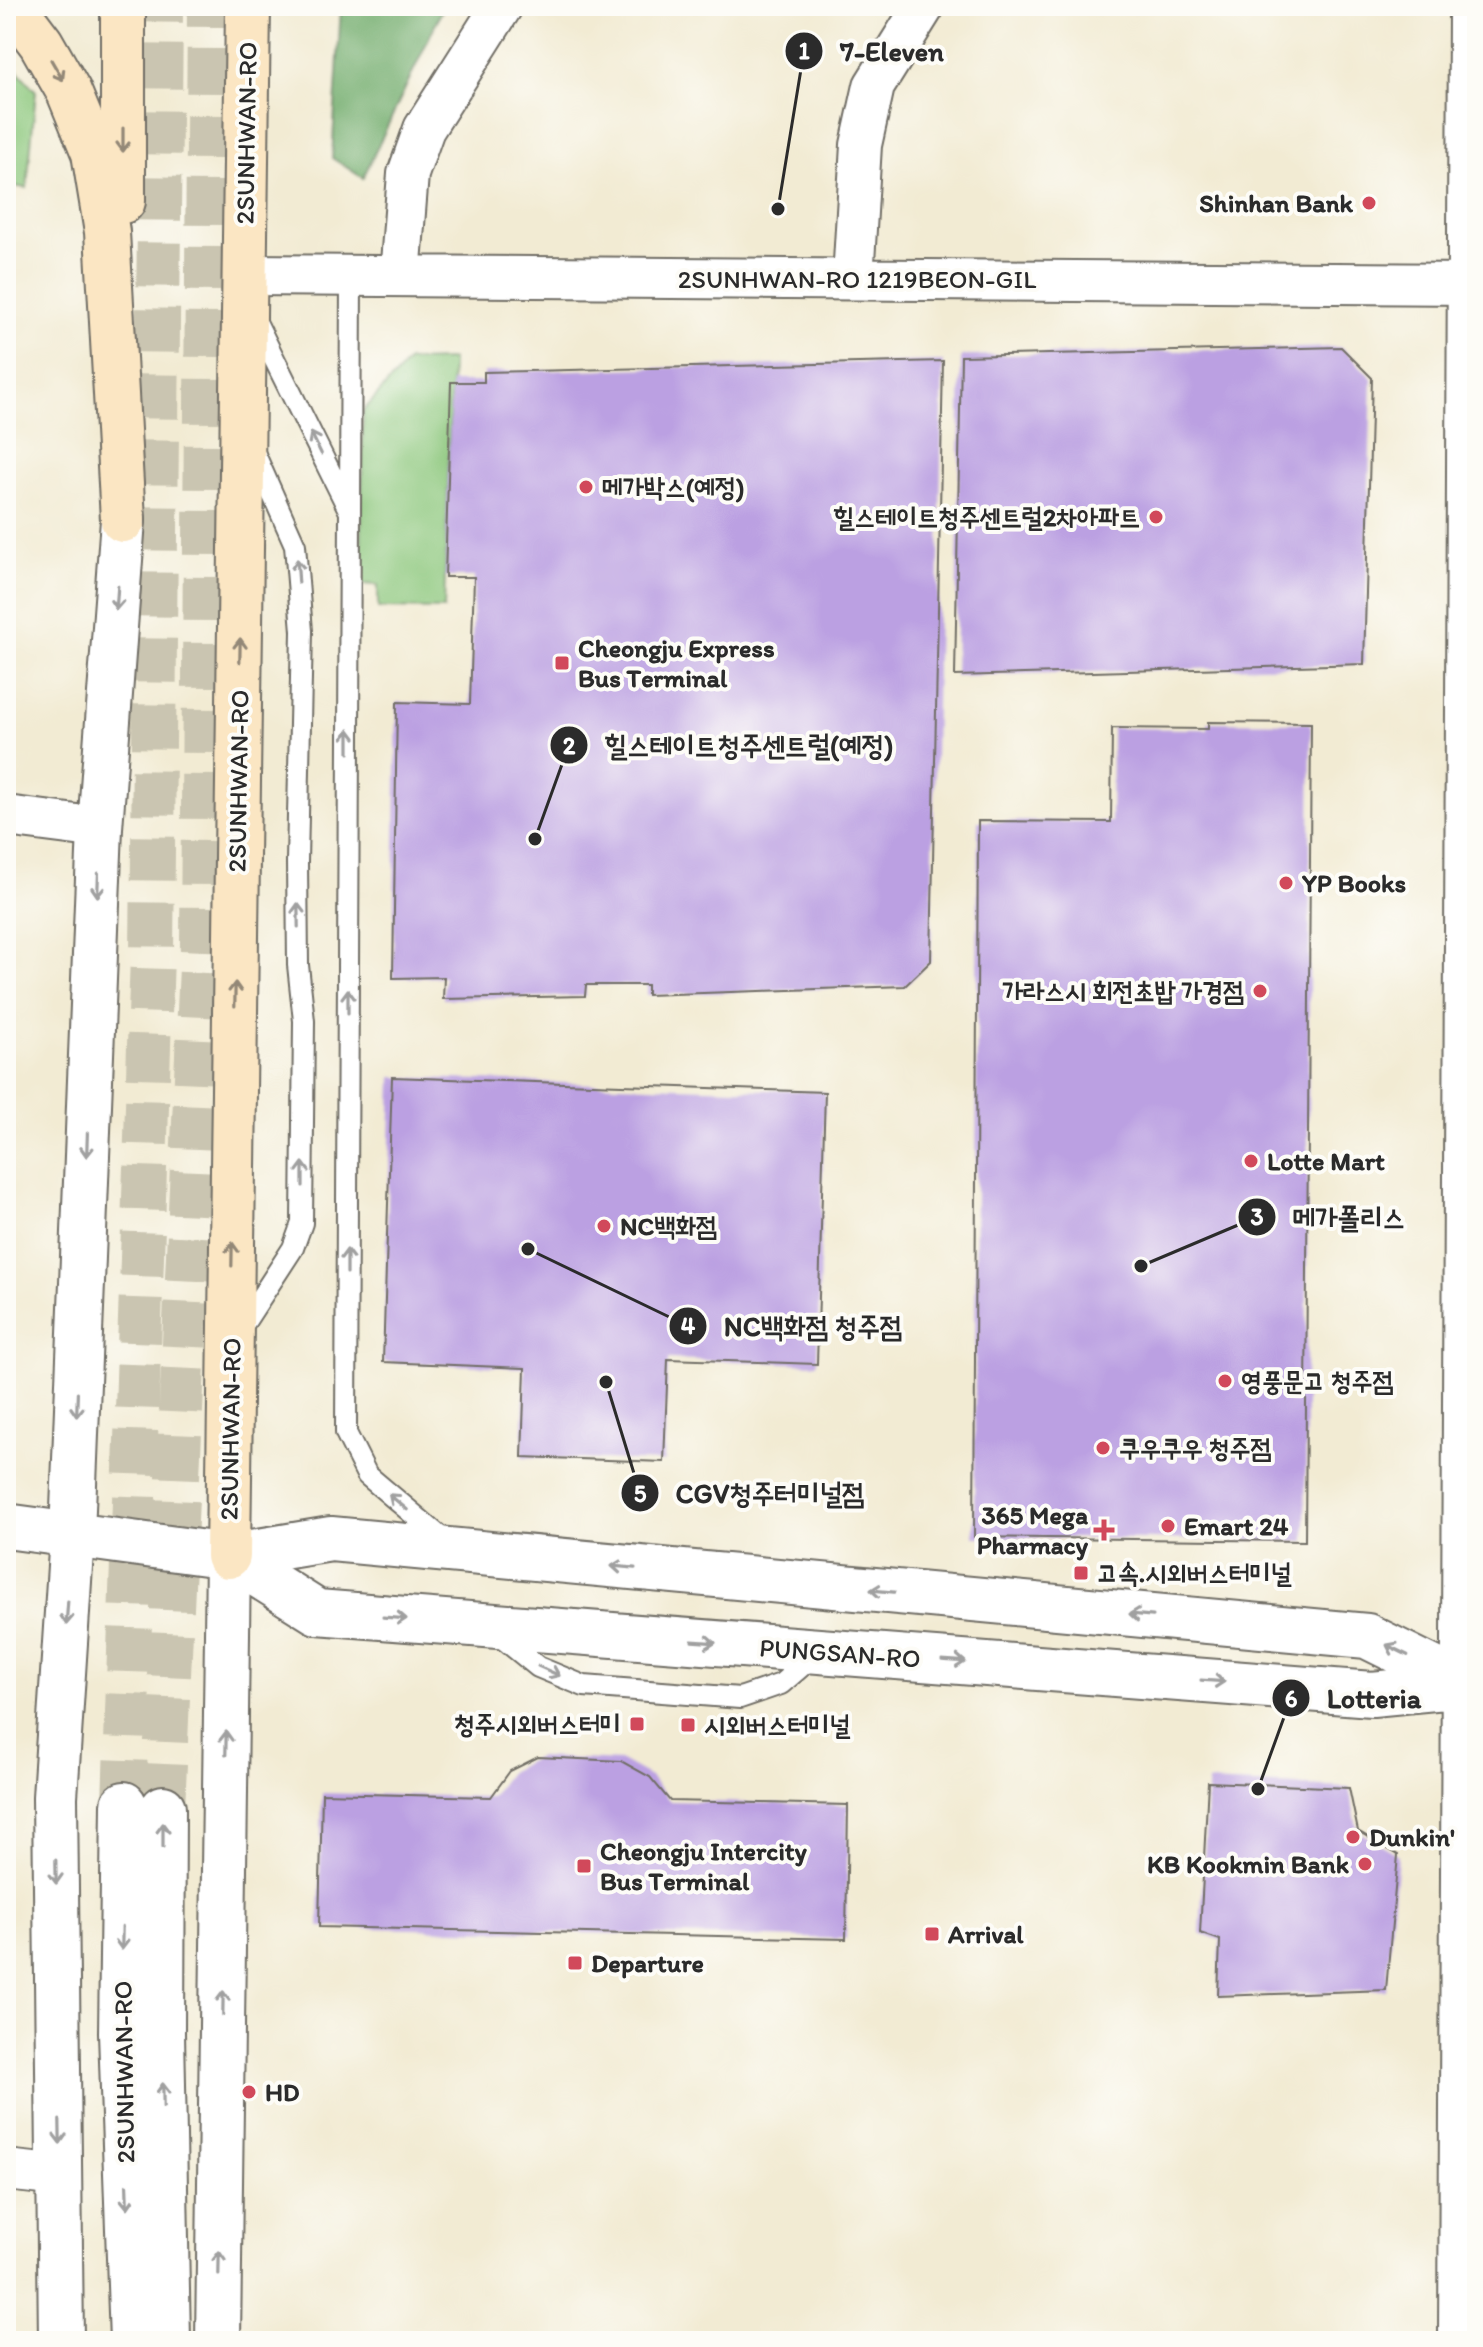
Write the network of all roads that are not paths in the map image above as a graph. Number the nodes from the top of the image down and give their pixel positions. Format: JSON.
{"nodes":[{"id":1,"x":13,"y":6,"type":"edge"},
{"id":2,"x":123,"y":6,"type":"edge"},
{"id":3,"x":248,"y":6,"type":"edge"},
{"id":4,"x":502,"y":6,"type":"edge"},
{"id":5,"x":924,"y":6,"type":"edge"},
{"id":6,"x":1471,"y":6,"type":"edge"},
{"id":7,"x":351,"y":276,"type":"junction"},
{"id":8,"x":400,"y":276,"type":"junction"},
{"id":9,"x":853,"y":279,"type":"junction"},
{"id":10,"x":1473,"y":284,"type":"edge"},
{"id":11,"x":244,"y":286,"type":"junction"},
{"id":12,"x":242,"y":427,"type":"junction"},
{"id":13,"x":350,"y":513,"type":"junction"},
{"id":14,"x":123,"y":520,"type":"junction"},
{"id":15,"x":1473,"y":747,"type":"edge"},
{"id":16,"x":6,"y":816,"type":"edge"},
{"id":17,"x":100,"y":828,"type":"junction"},
{"id":18,"x":231,"y":1345,"type":"junction"},
{"id":19,"x":1472,"y":1388,"type":"edge"},
{"id":20,"x":6,"y":1526,"type":"edge"},
{"id":21,"x":72,"y":1535,"type":"junction"},
{"id":22,"x":458,"y":1552,"type":"junction"},
{"id":23,"x":228,"y":1556,"type":"junction"},
{"id":24,"x":1472,"y":1685,"type":"edge"},
{"id":25,"x":1470,"y":1969,"type":"edge"},
{"id":26,"x":6,"y":2170,"type":"edge"},
{"id":27,"x":61,"y":2176,"type":"junction"},
{"id":28,"x":61,"y":2341,"type":"edge"},
{"id":29,"x":132,"y":2341,"type":"edge"},
{"id":30,"x":168,"y":2341,"type":"edge"},
{"id":31,"x":218,"y":2341,"type":"edge"},
{"id":32,"x":1461,"y":2341,"type":"edge"}],
"edges":[{"from":1,"to":14,"type":"main road","one_way":true},
{"from":2,"to":14,"type":"main road","one_way":true},
{"from":3,"to":11,"type":"main road","name":"2SUNHWAN-RO"},
{"from":4,"to":8,"type":"street"},
{"from":5,"to":9,"type":"street"},
{"from":6,"to":10,"type":"street"},
{"from":7,"to":8,"type":"street","name":"2SUNHWAN-RO 1219BEON-GIL"},
{"from":7,"to":11,"type":"street","name":"2SUNHWAN-RO 1219BEON-GIL"},
{"from":7,"to":13,"type":"lane"},
{"from":8,"to":9,"type":"street","name":"2SUNHWAN-RO 1219BEON-GIL"},
{"from":9,"to":10,"type":"street","name":"2SUNHWAN-RO 1219BEON-GIL"},
{"from":10,"to":15,"type":"street"},
{"from":11,"to":12,"type":"main road","name":"2SUNHWAN-RO"},
{"from":13,"to":11,"type":"lane","one_way":true},
{"from":18,"to":12,"type":"main road","name":"2SUNHWAN-RO","one_way":true},
{"from":18,"to":12,"type":"lane","one_way":true},
{"from":22,"to":13,"type":"lane","one_way":true},
{"from":14,"to":17,"type":"street","one_way":true},
{"from":15,"to":19,"type":"street"},
{"from":16,"to":17,"type":"street"},
{"from":17,"to":21,"type":"street","one_way":true},
{"from":18,"to":23,"type":"main road","name":"2SUNHWAN-RO"},
{"from":19,"to":24,"type":"street"},
{"from":20,"to":21,"type":"street","name":"PUNGSAN-RO"},
{"from":21,"to":23,"type":"street","name":"PUNGSAN-RO"},
{"from":21,"to":27,"type":"street","one_way":true},
{"from":22,"to":23,"type":"street","name":"PUNGSAN-RO"},
{"from":24,"to":22,"type":"street","name":"PUNGSAN-RO","one_way":true},
{"from":23,"to":24,"type":"street","name":"PUNGSAN-RO","one_way":true},
{"from":31,"to":23,"type":"street","one_way":true},
{"from":24,"to":25,"type":"street"},
{"from":25,"to":32,"type":"street"},
{"from":26,"to":27,"type":"street"},
{"from":27,"to":28,"type":"street"},
{"from":30,"to":29,"type":"street","name":"2SUNHWAN-RO","one_way":true}]}
